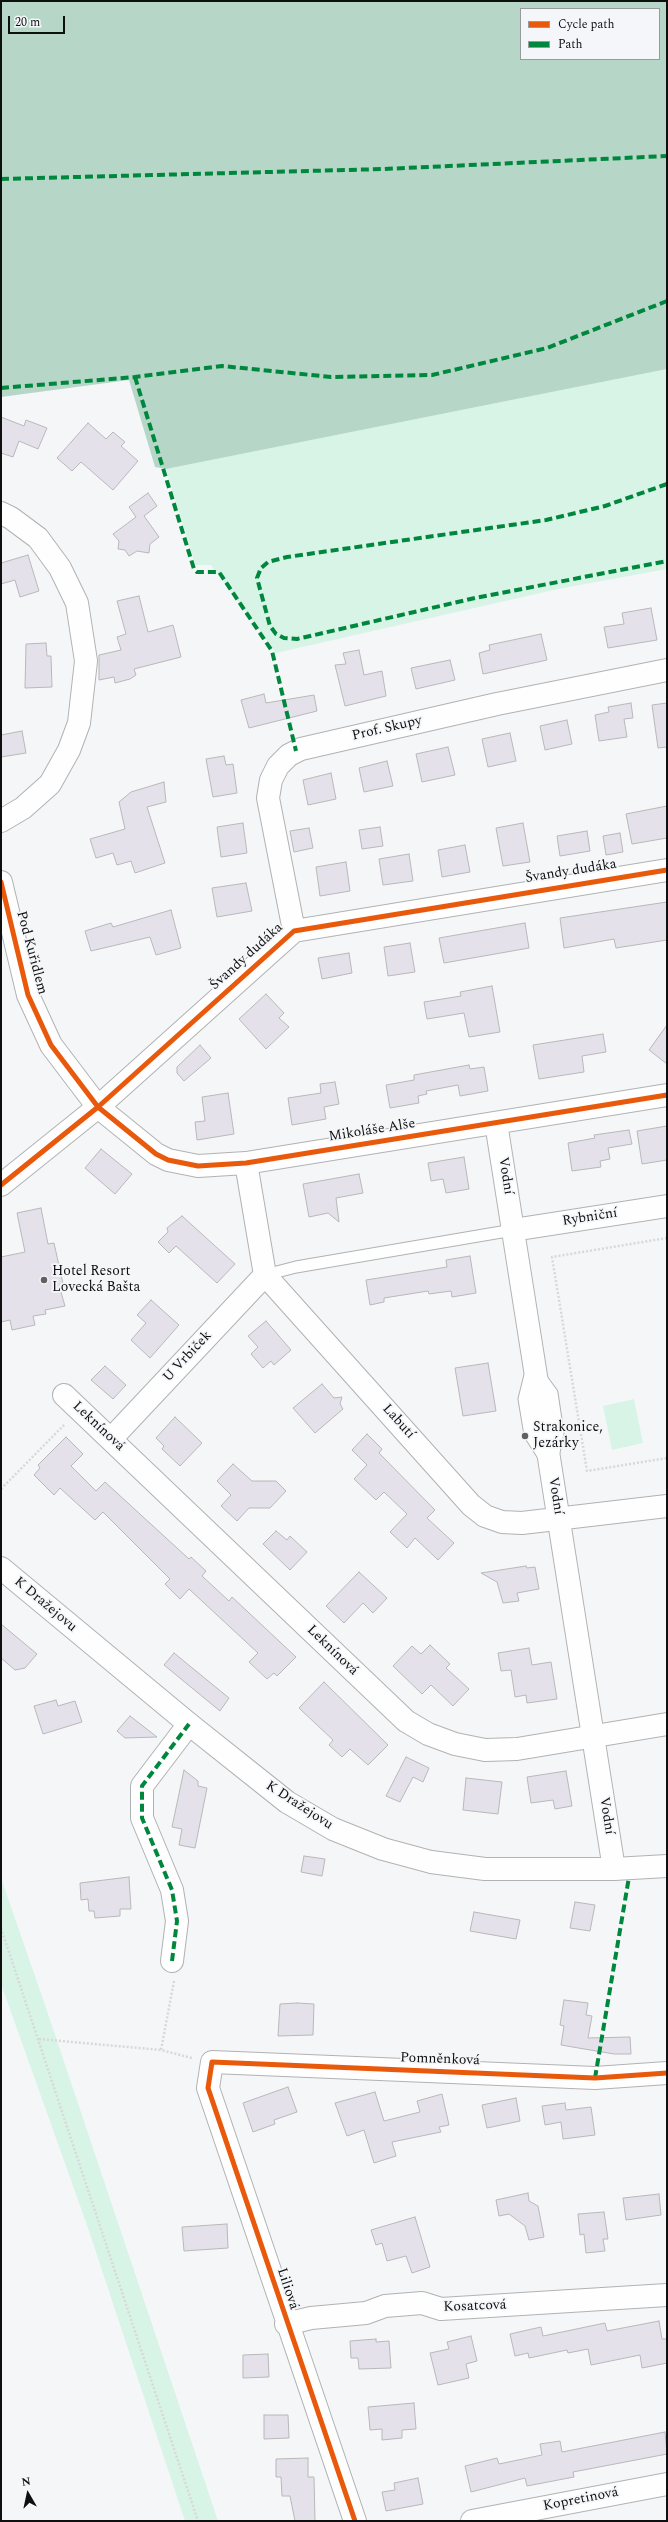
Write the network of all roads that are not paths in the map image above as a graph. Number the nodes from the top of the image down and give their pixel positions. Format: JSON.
{"nodes":[{"id":1,"x":1,"y":513,"type":"edge"},
{"id":2,"x":667,"y":670,"type":"edge"},
{"id":3,"x":1,"y":821,"type":"edge"},
{"id":4,"x":667,"y":870,"type":"edge"},
{"id":5,"x":1,"y":882,"type":"edge"},
{"id":6,"x":294,"y":931,"type":"junction"},
{"id":7,"x":667,"y":1095,"type":"edge"},
{"id":8,"x":98,"y":1107,"type":"junction"},
{"id":9,"x":496,"y":1124,"type":"junction"},
{"id":10,"x":246,"y":1163,"type":"junction"},
{"id":11,"x":1,"y":1185,"type":"edge"},
{"id":12,"x":667,"y":1206,"type":"edge"},
{"id":13,"x":513,"y":1230,"type":"junction"},
{"id":14,"x":265,"y":1275,"type":"junction"},
{"id":15,"x":64,"y":1395,"type":"dead end"},
{"id":16,"x":111,"y":1439,"type":"junction"},
{"id":17,"x":667,"y":1506,"type":"edge"},
{"id":18,"x":559,"y":1519,"type":"junction"},
{"id":19,"x":1,"y":1568,"type":"edge"},
{"id":20,"x":189,"y":1724,"type":"junction"},
{"id":21,"x":667,"y":1724,"type":"edge"},
{"id":22,"x":593,"y":1735,"type":"junction"},
{"id":23,"x":667,"y":1866,"type":"edge"},
{"id":24,"x":614,"y":1869,"type":"junction"},
{"id":25,"x":172,"y":1961,"type":"road end"},
{"id":26,"x":212,"y":2062,"type":"joint"},
{"id":27,"x":667,"y":2073,"type":"edge"},
{"id":28,"x":667,"y":2296,"type":"edge"},
{"id":29,"x":286,"y":2324,"type":"junction"},
{"id":30,"x":667,"y":2484,"type":"edge"},
{"id":31,"x":355,"y":2521,"type":"edge"},
{"id":32,"x":472,"y":2521,"type":"edge"}],
"edges":[{"from":1,"to":3,"type":"street"},
{"from":2,"to":6,"type":"street","name":"Prof. Skupy"},
{"from":4,"to":6,"type":"street","name":"Švandy dudáka"},
{"from":5,"to":8,"type":"street","name":"Pod Kuřidlem"},
{"from":6,"to":8,"type":"street","name":"Švandy dudáka"},
{"from":7,"to":9,"type":"street","name":"Mikoláše Alše"},
{"from":8,"to":10,"type":"street","name":"Mikoláše Alše"},
{"from":8,"to":11,"type":"street","name":"Švandy dudáka"},
{"from":9,"to":10,"type":"street","name":"Mikoláše Alše"},
{"from":9,"to":13,"type":"street","name":"Vodní"},
{"from":10,"to":14,"type":"street"},
{"from":12,"to":13,"type":"street","name":"Rybniční"},
{"from":13,"to":14,"type":"lane"},
{"from":13,"to":18,"type":"street","name":"Vodní"},
{"from":14,"to":16,"type":"street","name":"U Vrbiček"},
{"from":14,"to":18,"type":"street","name":"Labutí"},
{"from":15,"to":16,"type":"street","name":"Leknínová"},
{"from":16,"to":22,"type":"street","name":"Leknínová"},
{"from":17,"to":18,"type":"street","name":"Labutí"},
{"from":18,"to":22,"type":"street","name":"Vodní"},
{"from":19,"to":20,"type":"street","name":"K Dražejovu"},
{"from":20,"to":24,"type":"street","name":"K Dražejovu"},
{"from":20,"to":25,"type":"street"},
{"from":21,"to":22,"type":"street","name":"Leknínová"},
{"from":22,"to":24,"type":"street","name":"Vodní"},
{"from":23,"to":24,"type":"street","name":"K Dražejovu"},
{"from":26,"to":27,"type":"street","name":"Pomněnková"},
{"from":26,"to":29,"type":"street","name":"Liliová"},
{"from":28,"to":29,"type":"street","name":"Kosatcová"},
{"from":29,"to":31,"type":"street","name":"Liliová"},
{"from":30,"to":32,"type":"street","name":"Kopretinová"}]}
